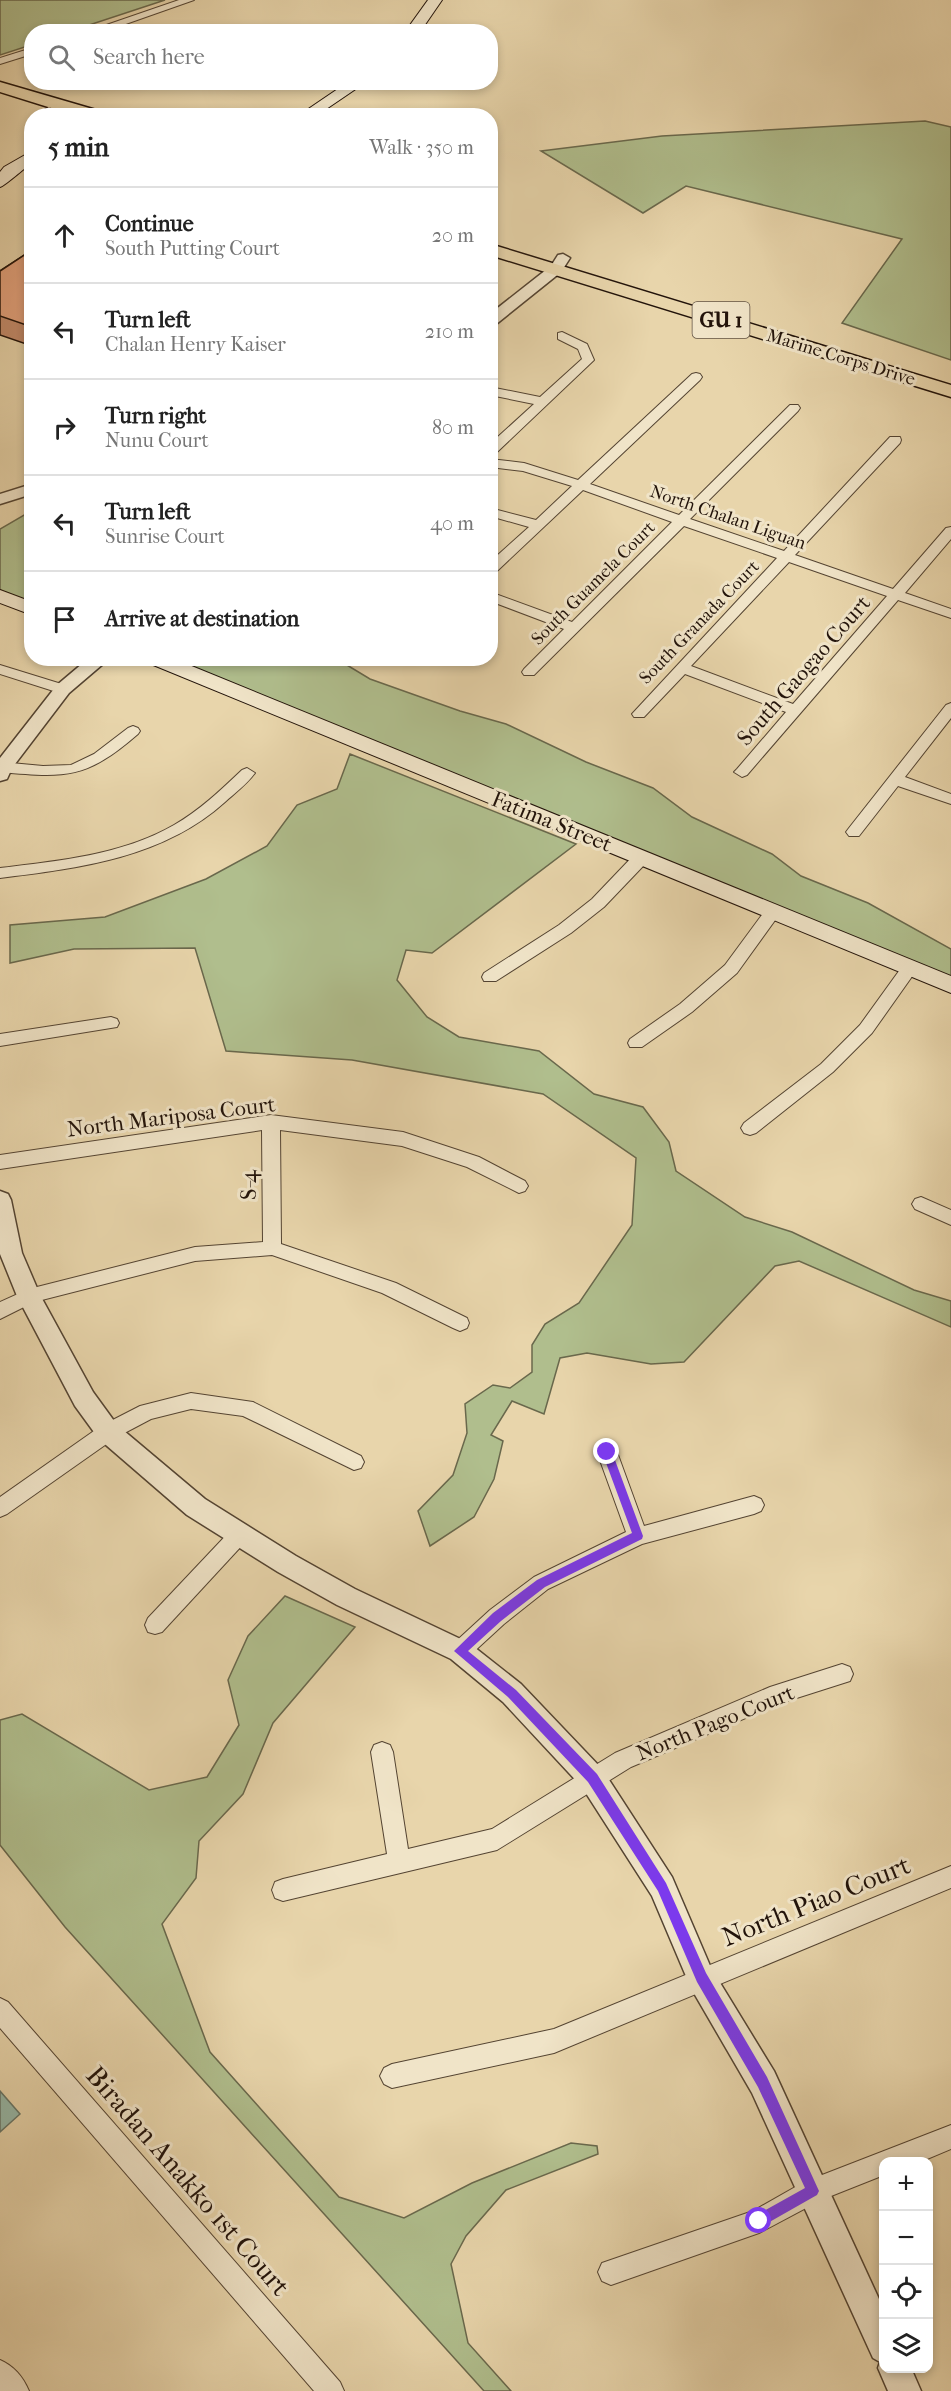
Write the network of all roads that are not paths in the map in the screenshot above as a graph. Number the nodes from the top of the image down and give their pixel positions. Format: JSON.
{"nodes":[{"id":1,"x":189,"y":0,"type":"edge"},
{"id":2,"x":435,"y":0,"type":"edge"},
{"id":3,"x":116,"y":24,"type":"edge"},
{"id":4,"x":418,"y":24,"type":"edge"},
{"id":5,"x":24,"y":54,"type":"edge"},
{"id":6,"x":0,"y":61,"type":"edge"},
{"id":7,"x":0,"y":87,"type":"edge"},
{"id":8,"x":346,"y":90,"type":"edge"},
{"id":9,"x":0,"y":97,"type":"edge"},
{"id":10,"x":36,"y":108,"type":"edge"},
{"id":11,"x":70,"y":108,"type":"edge"},
{"id":12,"x":317,"y":108,"type":"edge"},
{"id":13,"x":24,"y":161,"type":"edge"},
{"id":14,"x":24,"y":175,"type":"edge"},
{"id":15,"x":0,"y":183,"type":"edge"},
{"id":16,"x":498,"y":239,"type":"edge"},
{"id":17,"x":498,"y":251,"type":"edge"},
{"id":18,"x":556,"y":264,"type":"junction"},
{"id":19,"x":498,"y":306,"type":"edge"},
{"id":20,"x":498,"y":315,"type":"edge"},
{"id":21,"x":562,"y":336,"type":"dead end"},
{"id":22,"x":696,"y":377,"type":"dead end"},
{"id":23,"x":951,"y":377,"type":"edge"},
{"id":24,"x":951,"y":391,"type":"edge"},
{"id":25,"x":498,"y":393,"type":"edge"},
{"id":26,"x":544,"y":402,"type":"junction"},
{"id":27,"x":794,"y":408,"type":"dead end"},
{"id":28,"x":895,"y":441,"type":"dead end"},
{"id":29,"x":498,"y":444,"type":"edge"},
{"id":30,"x":498,"y":464,"type":"edge"},
{"id":31,"x":580,"y":485,"type":"junction"},
{"id":32,"x":24,"y":491,"type":"edge"},
{"id":33,"x":24,"y":492,"type":"edge"},
{"id":34,"x":0,"y":499,"type":"edge"},
{"id":35,"x":0,"y":506,"type":"edge"},
{"id":36,"x":498,"y":513,"type":"edge"},
{"id":37,"x":682,"y":521,"type":"junction"},
{"id":38,"x":537,"y":525,"type":"junction"},
{"id":39,"x":951,"y":531,"type":"edge"},
{"id":40,"x":788,"y":557,"type":"junction"},
{"id":41,"x":498,"y":562,"type":"edge"},
{"id":42,"x":896,"y":595,"type":"junction"},
{"id":43,"x":0,"y":596,"type":"edge"},
{"id":44,"x":498,"y":599,"type":"edge"},
{"id":45,"x":24,"y":606,"type":"edge"},
{"id":46,"x":951,"y":614,"type":"edge"},
{"id":47,"x":573,"y":627,"type":"junction"},
{"id":48,"x":91,"y":666,"type":"edge"},
{"id":49,"x":173,"y":666,"type":"edge"},
{"id":50,"x":682,"y":668,"type":"junction"},
{"id":51,"x":0,"y":669,"type":"edge"},
{"id":52,"x":530,"y":672,"type":"dead end"},
{"id":53,"x":63,"y":689,"type":"junction"},
{"id":54,"x":951,"y":708,"type":"edge"},
{"id":55,"x":796,"y":710,"type":"junction"},
{"id":56,"x":639,"y":714,"type":"dead end"},
{"id":57,"x":133,"y":731,"type":"dead end"},
{"id":58,"x":1,"y":770,"type":"edge"},
{"id":59,"x":742,"y":772,"type":"dead end"},
{"id":60,"x":247,"y":773,"type":"dead end"},
{"id":61,"x":895,"y":779,"type":"junction"},
{"id":62,"x":951,"y":799,"type":"edge"},
{"id":63,"x":854,"y":832,"type":"dead end"},
{"id":64,"x":641,"y":858,"type":"junction"},
{"id":65,"x":0,"y":873,"type":"edge"},
{"id":66,"x":773,"y":912,"type":"junction"},
{"id":67,"x":910,"y":968,"type":"junction"},
{"id":68,"x":490,"y":977,"type":"dead end"},
{"id":69,"x":951,"y":985,"type":"edge"},
{"id":70,"x":111,"y":1023,"type":"dead end"},
{"id":71,"x":0,"y":1040,"type":"edge"},
{"id":72,"x":636,"y":1043,"type":"dead end"},
{"id":73,"x":271,"y":1122,"type":"junction"},
{"id":74,"x":750,"y":1128,"type":"dead end"},
{"id":75,"x":0,"y":1162,"type":"edge"},
{"id":76,"x":519,"y":1186,"type":"dead end"},
{"id":77,"x":0,"y":1200,"type":"edge"},
{"id":78,"x":921,"y":1204,"type":"dead end"},
{"id":79,"x":951,"y":1218,"type":"edge"},
{"id":80,"x":272,"y":1248,"type":"junction"},
{"id":81,"x":29,"y":1296,"type":"junction"},
{"id":82,"x":0,"y":1311,"type":"edge"},
{"id":83,"x":460,"y":1323,"type":"dead end"},
{"id":84,"x":108,"y":1432,"type":"junction"},
{"id":85,"x":607,"y":1452,"type":"dead end"},
{"id":86,"x":354,"y":1462,"type":"dead end"},
{"id":87,"x":754,"y":1505,"type":"dead end"},
{"id":88,"x":0,"y":1508,"type":"edge"},
{"id":89,"x":240,"y":1534,"type":"junction"},
{"id":90,"x":638,"y":1536,"type":"junction"},
{"id":91,"x":155,"y":1625,"type":"dead end"},
{"id":92,"x":460,"y":1651,"type":"junction"},
{"id":93,"x":842,"y":1674,"type":"dead end"},
{"id":94,"x":382,"y":1752,"type":"dead end"},
{"id":95,"x":592,"y":1778,"type":"junction"},
{"id":96,"x":399,"y":1861,"type":"junction"},
{"id":97,"x":951,"y":1877,"type":"edge"},
{"id":98,"x":283,"y":1890,"type":"dead end"},
{"id":99,"x":701,"y":1978,"type":"junction"},
{"id":100,"x":0,"y":2010,"type":"edge"},
{"id":101,"x":392,"y":2076,"type":"dead end"},
{"id":102,"x":951,"y":2137,"type":"edge"},
{"id":103,"x":901,"y":2157,"type":"edge"},
{"id":104,"x":879,"y":2165,"type":"edge"},
{"id":105,"x":813,"y":2191,"type":"junction"},
{"id":106,"x":611,"y":2272,"type":"dead end"},
{"id":107,"x":879,"y":2336,"type":"edge"},
{"id":108,"x":0,"y":2373,"type":"edge"},
{"id":109,"x":896,"y":2373,"type":"edge"},
{"id":110,"x":16,"y":2391,"type":"edge"},
{"id":111,"x":331,"y":2391,"type":"edge"},
{"id":112,"x":905,"y":2391,"type":"edge"}],
"edges":[{"from":1,"to":3,"type":"street"},
{"from":2,"to":4,"type":"main road"},
{"from":5,"to":6,"type":"street"},
{"from":7,"to":11,"type":"main road"},
{"from":8,"to":12,"type":"main road"},
{"from":9,"to":10,"type":"main road"},
{"from":13,"to":15,"type":"main road"},
{"from":14,"to":15,"type":"main road"},
{"from":16,"to":18,"type":"main road","number":"GU 1"},
{"from":17,"to":18,"type":"main road","name":"Marine Corps Drive","number":"GU 1"},
{"from":18,"to":19,"type":"street"},
{"from":18,"to":20,"type":"street"},
{"from":18,"to":23,"type":"main road","number":"GU 1"},
{"from":18,"to":24,"type":"main road","name":"Marine Corps Drive","number":"GU 1"},
{"from":21,"to":26,"type":"street"},
{"from":22,"to":31,"type":"street"},
{"from":25,"to":26,"type":"street"},
{"from":26,"to":29,"type":"street"},
{"from":27,"to":37,"type":"street","name":"South Guamela Court"},
{"from":28,"to":40,"type":"street","name":"South Granada Court"},
{"from":30,"to":31,"type":"street","name":"North Chalan Liguan"},
{"from":31,"to":37,"type":"street","name":"North Chalan Liguan"},
{"from":31,"to":38,"type":"street"},
{"from":32,"to":34,"type":"street"},
{"from":33,"to":35,"type":"street"},
{"from":36,"to":38,"type":"street"},
{"from":37,"to":40,"type":"street","name":"North Chalan Liguan"},
{"from":37,"to":47,"type":"street","name":"South Guamela Court"},
{"from":38,"to":41,"type":"street"},
{"from":39,"to":42,"type":"street","name":"South Gaogao Court"},
{"from":40,"to":42,"type":"street","name":"North Chalan Liguan"},
{"from":40,"to":50,"type":"street","name":"South Granada Court"},
{"from":42,"to":46,"type":"street","name":"North Chalan Liguan"},
{"from":42,"to":55,"type":"street","name":"South Gaogao Court"},
{"from":43,"to":45,"type":"main road"},
{"from":44,"to":47,"type":"street"},
{"from":47,"to":52,"type":"street","name":"South Guamela Court"},
{"from":48,"to":53,"type":"street"},
{"from":49,"to":64,"type":"main road","name":"Fatima Street"},
{"from":50,"to":55,"type":"street"},
{"from":50,"to":56,"type":"street","name":"South Granada Court"},
{"from":51,"to":53,"type":"street"},
{"from":53,"to":58,"type":"street"},
{"from":54,"to":61,"type":"street"},
{"from":55,"to":59,"type":"street","name":"South Gaogao Court"},
{"from":57,"to":58,"type":"street"},
{"from":60,"to":65,"type":"street"},
{"from":61,"to":62,"type":"street"},
{"from":61,"to":63,"type":"street"},
{"from":64,"to":66,"type":"main road","name":"Fatima Street"},
{"from":64,"to":68,"type":"street"},
{"from":66,"to":67,"type":"main road","name":"Fatima Street"},
{"from":66,"to":72,"type":"street"},
{"from":67,"to":69,"type":"main road","name":"Fatima Street"},
{"from":67,"to":74,"type":"street"},
{"from":70,"to":71,"type":"street"},
{"from":73,"to":75,"type":"street","name":"North Mariposa Court"},
{"from":73,"to":76,"type":"street","name":"North Mariposa Court"},
{"from":73,"to":80,"type":"street","name":"S-4"},
{"from":77,"to":81,"type":"street"},
{"from":78,"to":79,"type":"street"},
{"from":80,"to":81,"type":"street"},
{"from":80,"to":83,"type":"street"},
{"from":81,"to":82,"type":"street"},
{"from":81,"to":84,"type":"street"},
{"from":84,"to":86,"type":"street"},
{"from":84,"to":88,"type":"street"},
{"from":84,"to":89,"type":"street"},
{"from":85,"to":90,"type":"street"},
{"from":87,"to":90,"type":"street"},
{"from":89,"to":91,"type":"street"},
{"from":89,"to":92,"type":"street"},
{"from":90,"to":92,"type":"street"},
{"from":92,"to":95,"type":"street"},
{"from":93,"to":95,"type":"street","name":"North Pago Court"},
{"from":94,"to":96,"type":"street"},
{"from":95,"to":96,"type":"street","name":"North Pago Court"},
{"from":95,"to":99,"type":"street"},
{"from":96,"to":98,"type":"street","name":"North Pago Court"},
{"from":97,"to":99,"type":"street","name":"North Piao Court"},
{"from":99,"to":101,"type":"street","name":"North Piao Court"},
{"from":99,"to":105,"type":"street"},
{"from":100,"to":111,"type":"street","name":"Biradan Anakko 1st Court"},
{"from":102,"to":103,"type":"street"},
{"from":104,"to":105,"type":"street"},
{"from":105,"to":106,"type":"street"},
{"from":105,"to":107,"type":"street"},
{"from":108,"to":110,"type":"street"},
{"from":109,"to":112,"type":"street"}]}
